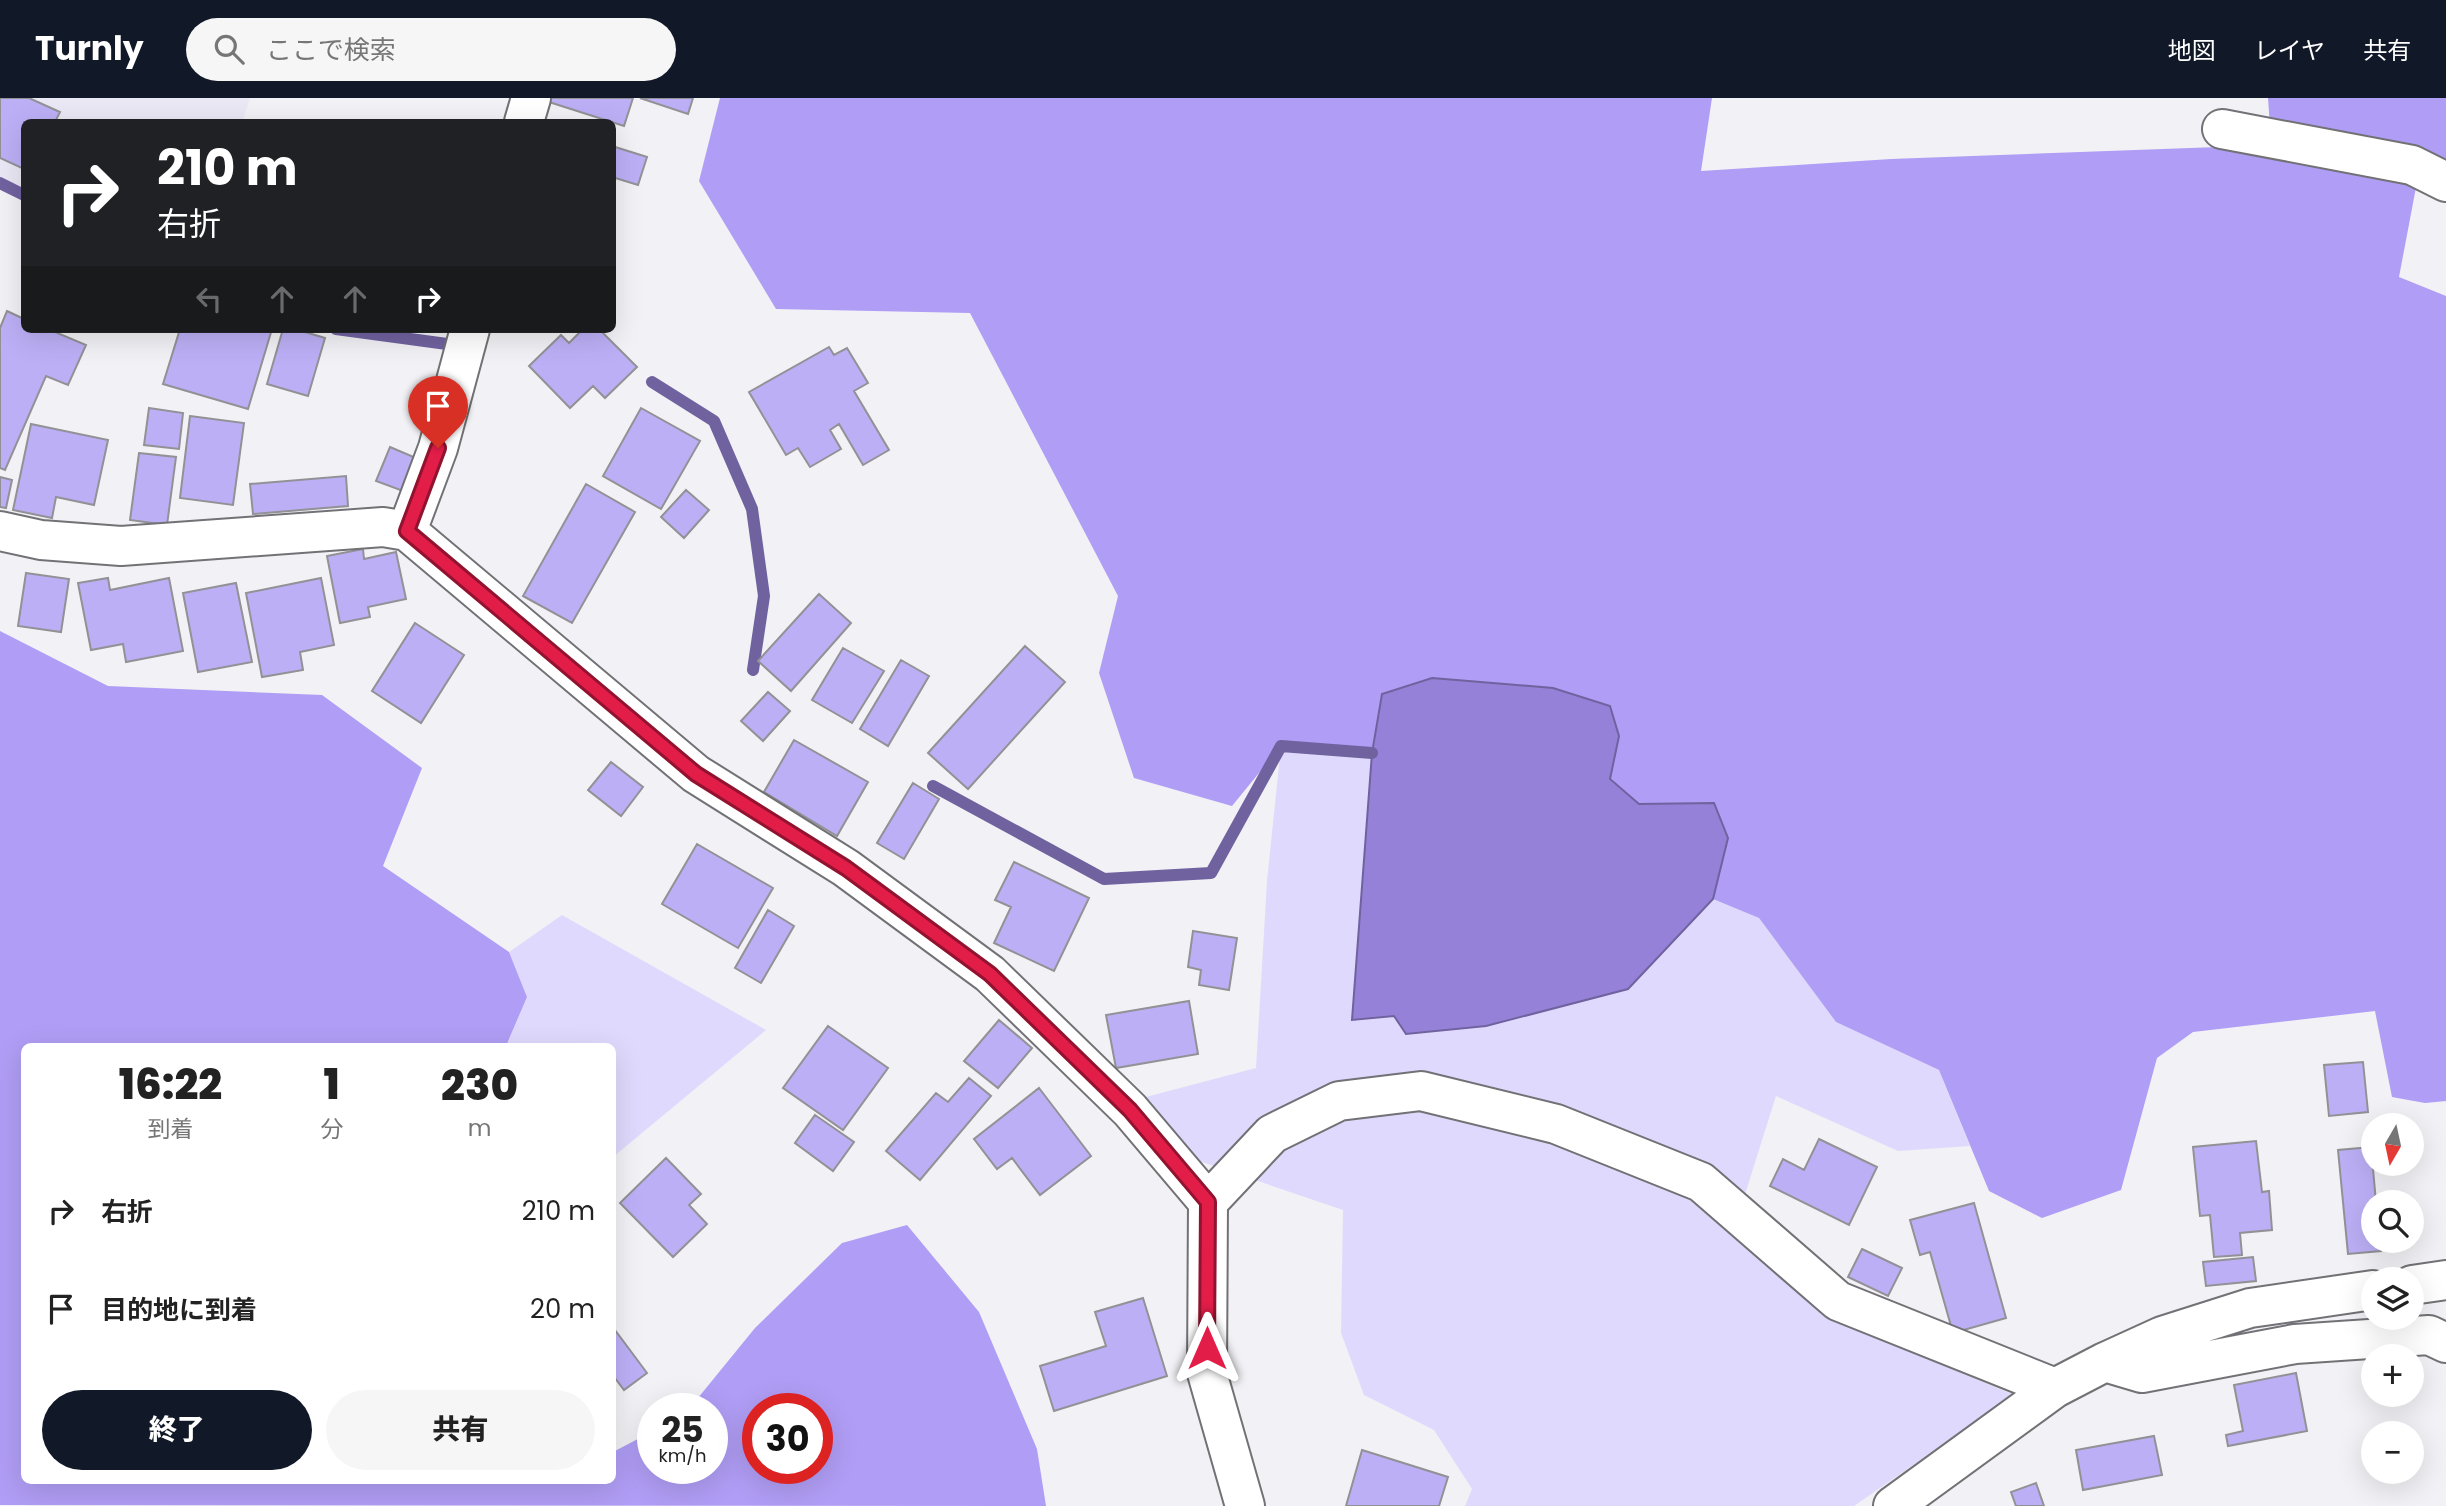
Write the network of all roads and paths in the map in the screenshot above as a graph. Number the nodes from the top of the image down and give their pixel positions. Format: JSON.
{"nodes":[{"id":1,"x":531,"y":98,"type":"edge"},
{"id":2,"x":525,"y":119,"type":"edge"},
{"id":3,"x":2222,"y":129,"type":"dead end"},
{"id":4,"x":2446,"y":182,"type":"edge"},
{"id":5,"x":469,"y":333,"type":"edge"},
{"id":6,"x":0,"y":531,"type":"edge"},
{"id":7,"x":407,"y":531,"type":"junction"},
{"id":8,"x":1208,"y":1202,"type":"junction"},
{"id":9,"x":2446,"y":1280,"type":"edge"},
{"id":10,"x":2424,"y":1283,"type":"edge"},
{"id":11,"x":2361,"y":1292,"type":"edge"},
{"id":12,"x":2446,"y":1342,"type":"edge"},
{"id":13,"x":2105,"y":1362,"type":"junction"},
{"id":14,"x":2055,"y":1388,"type":"junction"},
{"id":15,"x":1245,"y":1506,"type":"edge"},
{"id":16,"x":1893,"y":1506,"type":"edge"}],
"edges":[{"from":1,"to":2,"type":"street"},
{"from":3,"to":4,"type":"street"},
{"from":5,"to":7,"type":"street"},
{"from":6,"to":7,"type":"street"},
{"from":7,"to":8,"type":"street"},
{"from":8,"to":14,"type":"street"},
{"from":8,"to":15,"type":"street"},
{"from":9,"to":10,"type":"street"},
{"from":11,"to":13,"type":"street"},
{"from":12,"to":13,"type":"street"},
{"from":13,"to":14,"type":"street"},
{"from":14,"to":16,"type":"street"}]}
